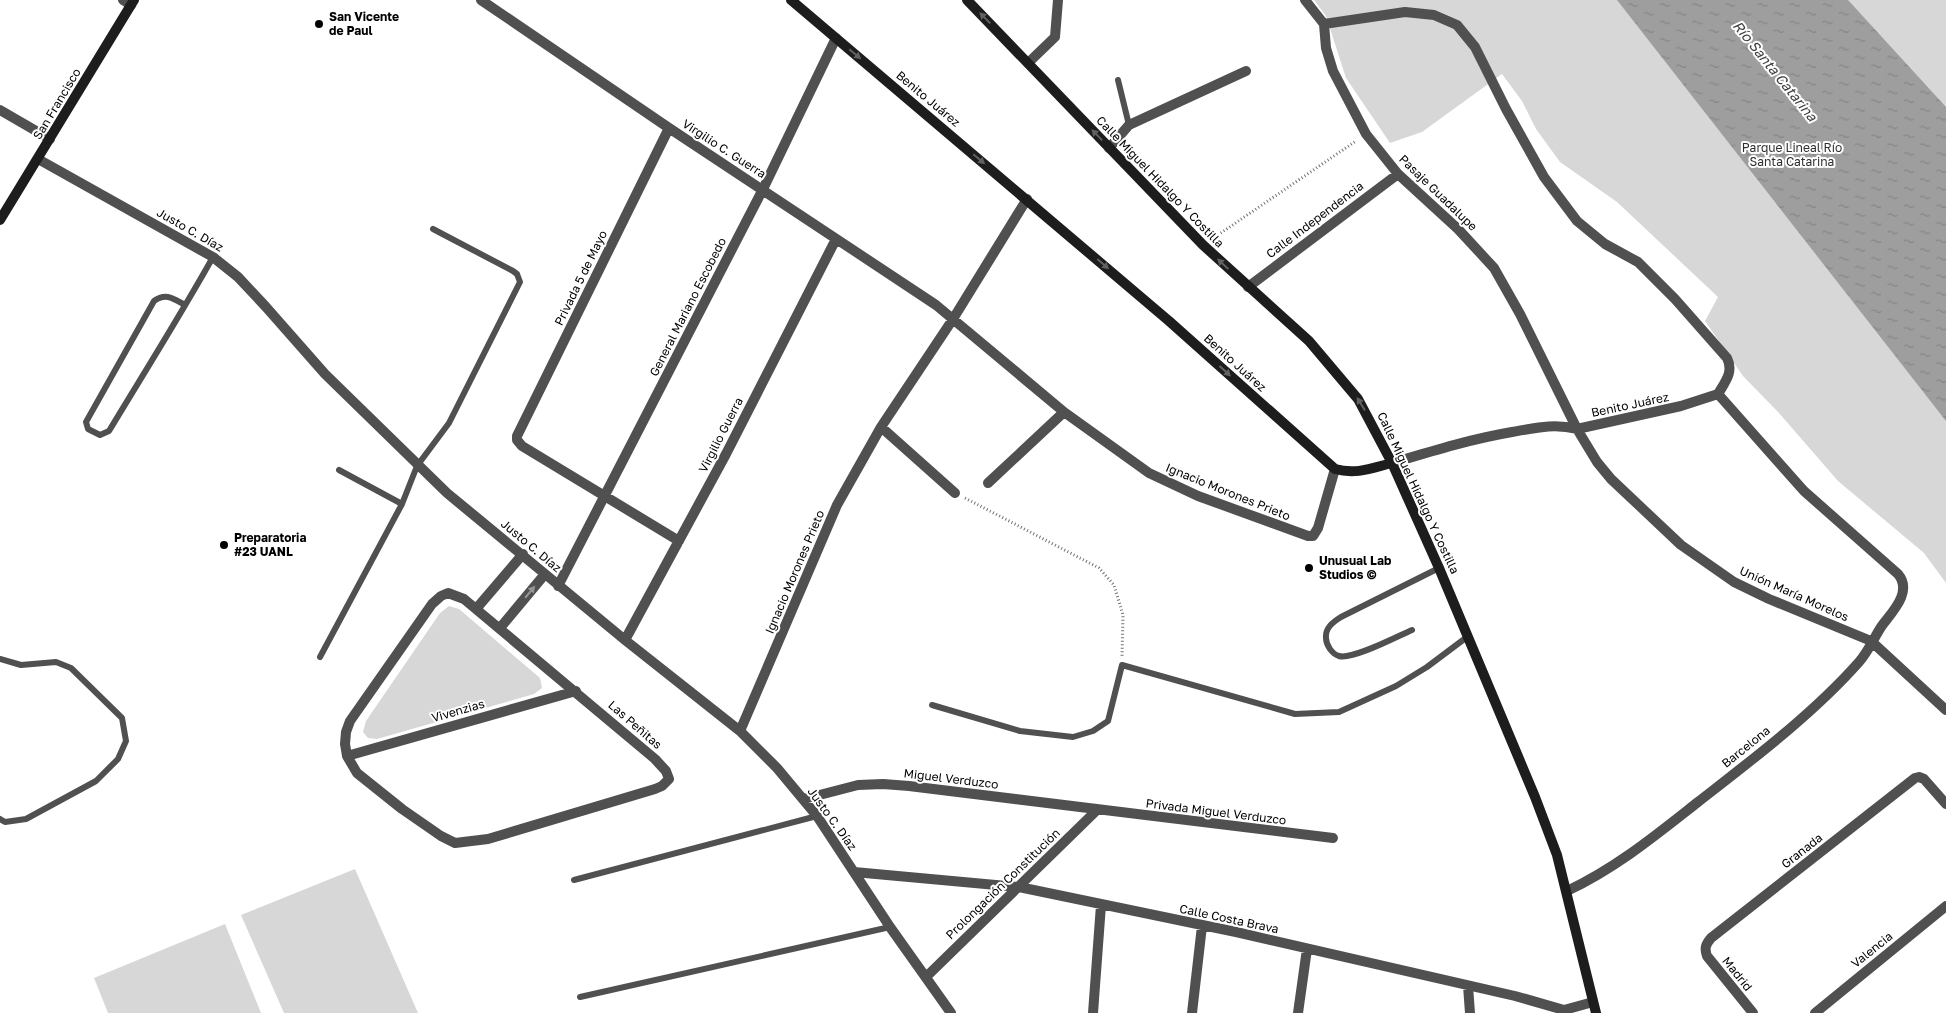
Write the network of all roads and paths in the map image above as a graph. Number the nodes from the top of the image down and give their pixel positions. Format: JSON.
{"nodes":[{"id":1,"x":481,"y":0,"type":"edge"},
{"id":2,"x":791,"y":0,"type":"edge"},
{"id":3,"x":968,"y":0,"type":"edge"},
{"id":4,"x":1058,"y":0,"type":"edge"},
{"id":5,"x":1305,"y":0,"type":"edge"},
{"id":6,"x":129,"y":2,"type":"edge"},
{"id":7,"x":1324,"y":24,"type":"junction"},
{"id":8,"x":836,"y":38,"type":"junction"},
{"id":9,"x":1028,"y":63,"type":"junction"},
{"id":10,"x":1246,"y":71,"type":"dead end"},
{"id":11,"x":1118,"y":80,"type":"dead end"},
{"id":12,"x":0,"y":110,"type":"edge"},
{"id":13,"x":1129,"y":125,"type":"junction"},
{"id":14,"x":669,"y":128,"type":"junction"},
{"id":15,"x":1366,"y":134,"type":"junction"},
{"id":16,"x":50,"y":140,"type":"junction"},
{"id":17,"x":1110,"y":148,"type":"junction"},
{"id":18,"x":38,"y":159,"type":"junction"},
{"id":19,"x":1398,"y":174,"type":"junction"},
{"id":20,"x":762,"y":189,"type":"junction"},
{"id":21,"x":1027,"y":199,"type":"junction"},
{"id":22,"x":0,"y":220,"type":"edge"},
{"id":23,"x":433,"y":229,"type":"dead end"},
{"id":24,"x":836,"y":239,"type":"junction"},
{"id":25,"x":1203,"y":245,"type":"junction"},
{"id":26,"x":213,"y":257,"type":"junction"},
{"id":27,"x":1494,"y":268,"type":"joint"},
{"id":28,"x":1248,"y":286,"type":"junction"},
{"id":29,"x":185,"y":305,"type":"junction"},
{"id":30,"x":953,"y":319,"type":"junction"},
{"id":31,"x":1718,"y":394,"type":"junction"},
{"id":32,"x":1064,"y":412,"type":"junction"},
{"id":33,"x":881,"y":427,"type":"junction"},
{"id":34,"x":1576,"y":429,"type":"junction"},
{"id":35,"x":1392,"y":462,"type":"junction"},
{"id":36,"x":417,"y":466,"type":"junction"},
{"id":37,"x":1335,"y":469,"type":"junction"},
{"id":38,"x":340,"y":470,"type":"dead end"},
{"id":39,"x":988,"y":483,"type":"dead end"},
{"id":40,"x":955,"y":493,"type":"joint"},
{"id":41,"x":604,"y":496,"type":"junction"},
{"id":42,"x":402,"y":504,"type":"junction"},
{"id":43,"x":680,"y":541,"type":"junction"},
{"id":44,"x":523,"y":554,"type":"junction"},
{"id":45,"x":1439,"y":568,"type":"junction"},
{"id":46,"x":545,"y":574,"type":"junction"},
{"id":47,"x":558,"y":586,"type":"junction"},
{"id":48,"x":476,"y":609,"type":"junction"},
{"id":49,"x":500,"y":628,"type":"junction"},
{"id":50,"x":1412,"y":630,"type":"dead end"},
{"id":51,"x":1467,"y":637,"type":"junction"},
{"id":52,"x":625,"y":640,"type":"junction"},
{"id":53,"x":1871,"y":641,"type":"junction"},
{"id":54,"x":320,"y":657,"type":"dead end"},
{"id":55,"x":0,"y":659,"type":"edge"},
{"id":56,"x":1122,"y":665,"type":"junction"},
{"id":57,"x":576,"y":691,"type":"junction"},
{"id":58,"x":932,"y":705,"type":"dead end"},
{"id":59,"x":1946,"y":710,"type":"edge"},
{"id":60,"x":740,"y":731,"type":"junction"},
{"id":61,"x":347,"y":756,"type":"junction"},
{"id":62,"x":804,"y":800,"type":"junction"},
{"id":63,"x":1946,"y":804,"type":"edge"},
{"id":64,"x":1097,"y":810,"type":"junction"},
{"id":65,"x":817,"y":816,"type":"junction"},
{"id":66,"x":0,"y":819,"type":"edge"},
{"id":67,"x":1333,"y":838,"type":"dead end"},
{"id":68,"x":854,"y":872,"type":"junction"},
{"id":69,"x":574,"y":880,"type":"dead end"},
{"id":70,"x":1019,"y":887,"type":"junction"},
{"id":71,"x":1567,"y":891,"type":"junction"},
{"id":72,"x":1101,"y":905,"type":"junction"},
{"id":73,"x":1946,"y":906,"type":"edge"},
{"id":74,"x":1202,"y":926,"type":"junction"},
{"id":75,"x":890,"y":927,"type":"junction"},
{"id":76,"x":1307,"y":949,"type":"junction"},
{"id":77,"x":1705,"y":950,"type":"joint"},
{"id":78,"x":926,"y":977,"type":"junction"},
{"id":79,"x":1468,"y":986,"type":"junction"},
{"id":80,"x":580,"y":997,"type":"dead end"},
{"id":81,"x":1593,"y":1002,"type":"junction"},
{"id":82,"x":951,"y":1013,"type":"edge"},
{"id":83,"x":1093,"y":1013,"type":"edge"},
{"id":84,"x":1192,"y":1013,"type":"edge"},
{"id":85,"x":1298,"y":1013,"type":"edge"},
{"id":86,"x":1470,"y":1013,"type":"edge"},
{"id":87,"x":1596,"y":1013,"type":"edge"},
{"id":88,"x":1753,"y":1013,"type":"edge"},
{"id":89,"x":1814,"y":1013,"type":"edge"}],
"edges":[{"from":1,"to":14,"type":"street","name":"Virgilio C. Guerra"},
{"from":2,"to":8,"type":"street","name":"Benito Juárez"},
{"from":9,"to":3,"type":"street","name":"Calle Miguel Hidalgo Y Costilla","one_way":true},
{"from":4,"to":9,"type":"street"},
{"from":5,"to":7,"type":"street"},
{"from":6,"to":16,"type":"street","name":"San Francisco"},
{"from":7,"to":15,"type":"street","name":"Pasaje Guadalupe"},
{"from":7,"to":31,"type":"street"},
{"from":8,"to":20,"type":"street","name":"General Mariano Escobedo"},
{"from":8,"to":21,"type":"street","name":"Benito Juárez","one_way":true},
{"from":17,"to":9,"type":"street","name":"Calle Miguel Hidalgo Y Costilla","one_way":true},
{"from":10,"to":13,"type":"street"},
{"from":11,"to":13,"type":"lane"},
{"from":12,"to":16,"type":"street"},
{"from":13,"to":17,"type":"street"},
{"from":14,"to":20,"type":"street","name":"Virgilio C. Guerra"},
{"from":14,"to":41,"type":"street","name":"Privada 5 de Mayo"},
{"from":15,"to":19,"type":"street","name":"Pasaje Guadalupe"},
{"from":15,"to":25,"type":"path"},
{"from":16,"to":18,"type":"street","name":"San Francisco"},
{"from":17,"to":25,"type":"street","name":"Calle Miguel Hidalgo Y Costilla"},
{"from":18,"to":22,"type":"street","name":"San Francisco"},
{"from":18,"to":26,"type":"street","name":"Justo C. Díaz"},
{"from":19,"to":27,"type":"street","name":"Pasaje Guadalupe"},
{"from":19,"to":28,"type":"street","name":"Calle Independencia"},
{"from":20,"to":24,"type":"street","name":"Virgilio C. Guerra"},
{"from":20,"to":41,"type":"street","name":"General Mariano Escobedo"},
{"from":21,"to":30,"type":"street","name":"Ignacio Morones Prieto"},
{"from":21,"to":37,"type":"street","name":"Benito Juárez","one_way":true},
{"from":23,"to":36,"type":"lane"},
{"from":24,"to":30,"type":"street","name":"Virgilio C. Guerra"},
{"from":24,"to":43,"type":"street","name":"Virgilio Guerra"},
{"from":28,"to":25,"type":"street","name":"Calle Miguel Hidalgo Y Costilla","one_way":true},
{"from":26,"to":29,"type":"lane"},
{"from":26,"to":36,"type":"street","name":"Justo C. Díaz"},
{"from":27,"to":34,"type":"street","name":"Unión María Morelos"},
{"from":35,"to":28,"type":"street","name":"Calle Miguel Hidalgo Y Costilla","one_way":true},
{"from":29,"to":29,"type":"lane"},
{"from":30,"to":32,"type":"street","name":"Ignacio Morones Prieto"},
{"from":30,"to":33,"type":"street","name":"Ignacio Morones Prieto"},
{"from":31,"to":34,"type":"street","name":"Benito Juárez"},
{"from":31,"to":53,"type":"street","name":"Barcelona"},
{"from":32,"to":37,"type":"street","name":"Ignacio Morones Prieto"},
{"from":32,"to":39,"type":"street"},
{"from":33,"to":40,"type":"street"},
{"from":33,"to":60,"type":"street","name":"Ignacio Morones Prieto"},
{"from":34,"to":35,"type":"street","name":"Benito Juárez"},
{"from":34,"to":53,"type":"street","name":"Unión María Morelos"},
{"from":35,"to":37,"type":"street","name":"Benito Juárez"},
{"from":35,"to":45,"type":"street","name":"Calle Miguel Hidalgo Y Costilla"},
{"from":36,"to":42,"type":"lane"},
{"from":36,"to":44,"type":"street","name":"Justo C. Díaz"},
{"from":38,"to":42,"type":"lane"},
{"from":40,"to":56,"type":"path"},
{"from":41,"to":43,"type":"street"},
{"from":41,"to":47,"type":"street","name":"General Mariano Escobedo"},
{"from":42,"to":54,"type":"lane"},
{"from":43,"to":52,"type":"street","name":"Virgilio Guerra"},
{"from":44,"to":46,"type":"street","name":"Justo C. Díaz"},
{"from":44,"to":48,"type":"street"},
{"from":45,"to":50,"type":"lane"},
{"from":45,"to":51,"type":"street","name":"Calle Miguel Hidalgo Y Costilla"},
{"from":46,"to":47,"type":"street","name":"Justo C. Díaz"},
{"from":49,"to":46,"type":"street","one_way":true},
{"from":47,"to":52,"type":"street","name":"Justo C. Díaz"},
{"from":48,"to":49,"type":"street","name":"Las Peñitas"},
{"from":48,"to":61,"type":"street","name":"Las Peñitas"},
{"from":49,"to":57,"type":"street","name":"Las Peñitas"},
{"from":51,"to":56,"type":"lane"},
{"from":51,"to":71,"type":"street","name":"Calle Miguel Hidalgo Y Costilla"},
{"from":52,"to":60,"type":"street","name":"Justo C. Díaz"},
{"from":53,"to":59,"type":"street","name":"Unión María Morelos"},
{"from":53,"to":71,"type":"street","name":"Barcelona"},
{"from":55,"to":66,"type":"lane"},
{"from":56,"to":58,"type":"lane"},
{"from":57,"to":61,"type":"street","name":"Vivenzias"},
{"from":57,"to":61,"type":"street","name":"Las Peñitas"},
{"from":60,"to":62,"type":"street","name":"Justo C. Díaz"},
{"from":62,"to":64,"type":"street","name":"Miguel Verduzco"},
{"from":62,"to":65,"type":"street","name":"Justo C. Díaz"},
{"from":63,"to":77,"type":"street","name":"Granada"},
{"from":64,"to":67,"type":"street","name":"Privada Miguel Verduzco"},
{"from":64,"to":70,"type":"street","name":"Prolongación Constitución"},
{"from":65,"to":68,"type":"street","name":"Justo C. Díaz"},
{"from":65,"to":69,"type":"lane"},
{"from":68,"to":70,"type":"street","name":"Calle Costa Brava"},
{"from":68,"to":75,"type":"street","name":"Justo C. Díaz"},
{"from":70,"to":72,"type":"street","name":"Calle Costa Brava"},
{"from":70,"to":78,"type":"street","name":"Prolongación Constitución"},
{"from":71,"to":81,"type":"street","name":"Calle Miguel Hidalgo Y Costilla"},
{"from":72,"to":74,"type":"street","name":"Calle Costa Brava"},
{"from":72,"to":83,"type":"street"},
{"from":73,"to":89,"type":"street","name":"Valencia"},
{"from":74,"to":76,"type":"street","name":"Calle Costa Brava"},
{"from":74,"to":84,"type":"street"},
{"from":75,"to":78,"type":"street","name":"Justo C. Díaz"},
{"from":75,"to":80,"type":"lane"},
{"from":76,"to":79,"type":"street","name":"Calle Costa Brava"},
{"from":76,"to":85,"type":"street"},
{"from":77,"to":88,"type":"street","name":"Madrid"},
{"from":78,"to":82,"type":"street","name":"Justo C. Díaz"},
{"from":79,"to":81,"type":"street","name":"Calle Costa Brava"},
{"from":79,"to":86,"type":"street"},
{"from":81,"to":87,"type":"street","name":"Calle Miguel Hidalgo Y Costilla"}]}
